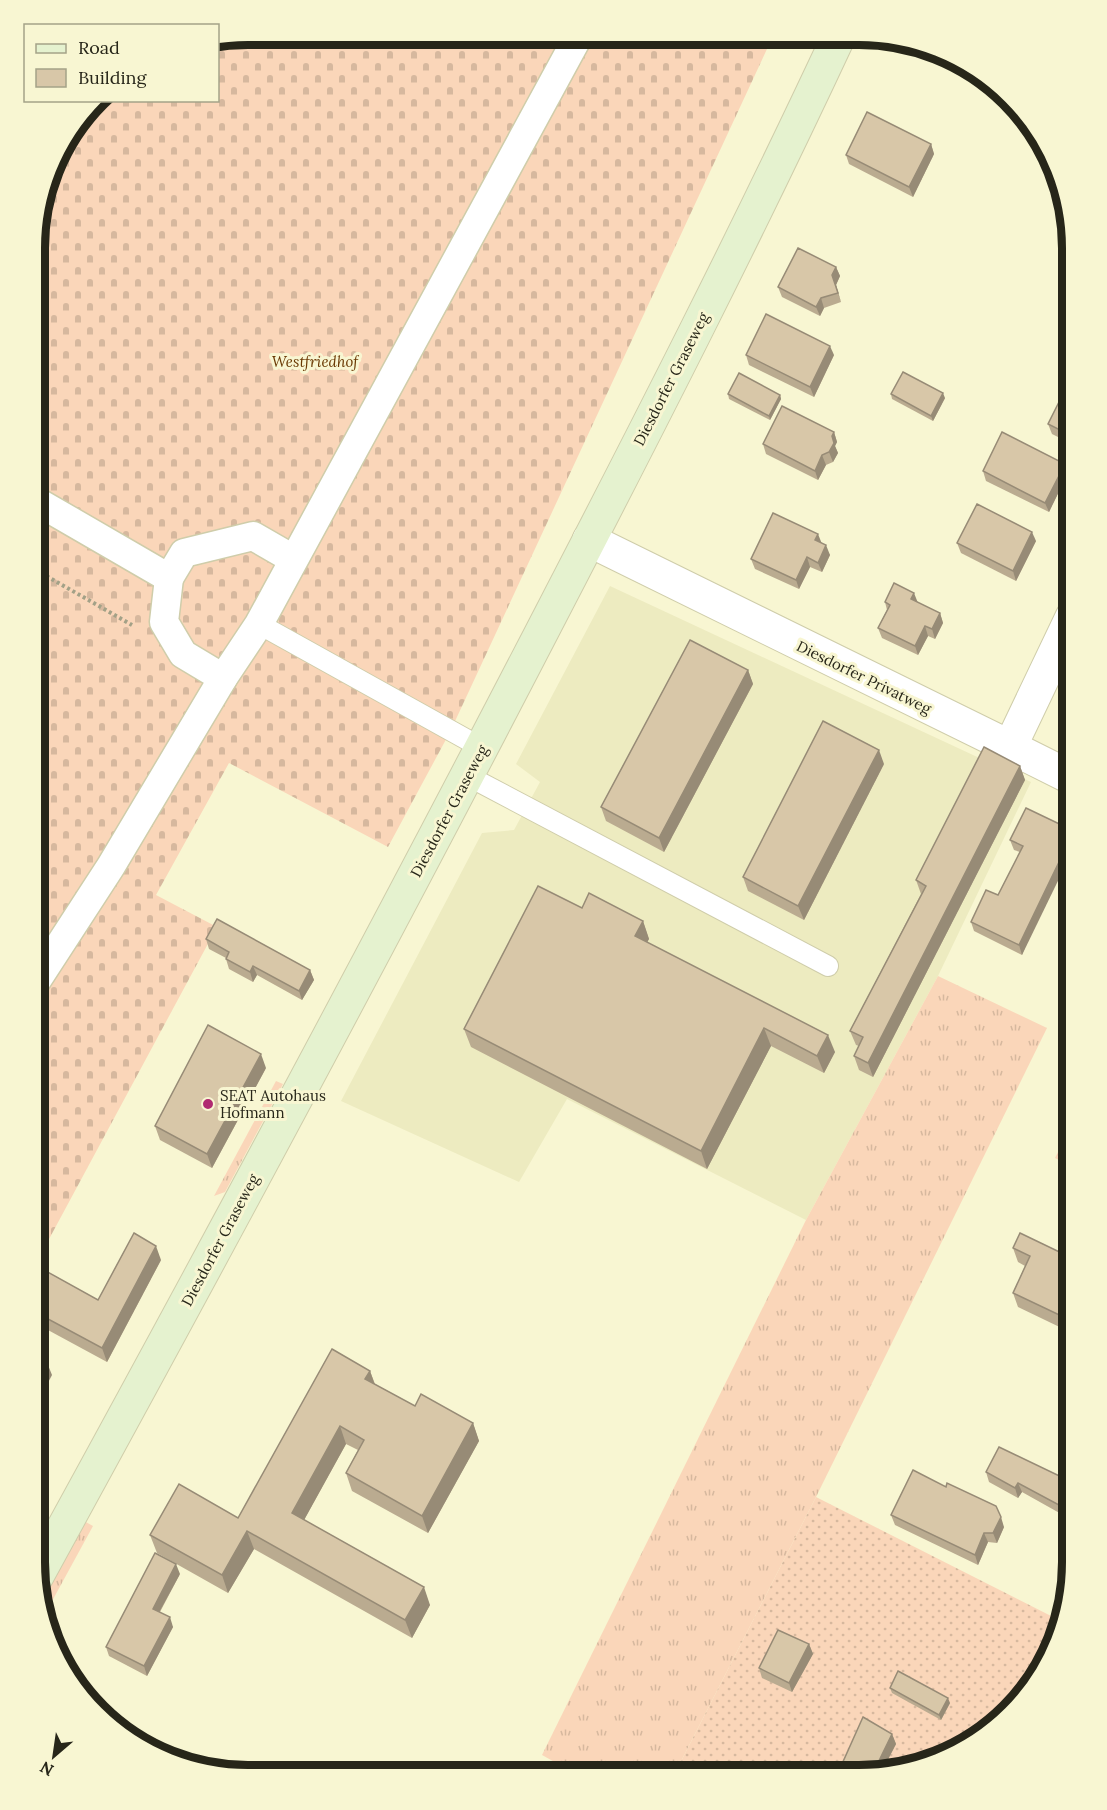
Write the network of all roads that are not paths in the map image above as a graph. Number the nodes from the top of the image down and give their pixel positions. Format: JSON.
{"nodes":[{"id":1,"x":574,"y":45,"type":"edge"},
{"id":2,"x":835,"y":45,"type":"edge"},
{"id":3,"x":45,"y":506,"type":"edge"},
{"id":4,"x":590,"y":540,"type":"junction"},
{"id":5,"x":293,"y":559,"type":"junction"},
{"id":6,"x":169,"y":578,"type":"junction"},
{"id":7,"x":259,"y":624,"type":"junction"},
{"id":8,"x":1062,"y":638,"type":"edge"},
{"id":9,"x":223,"y":678,"type":"junction"},
{"id":10,"x":1010,"y":747,"type":"junction"},
{"id":11,"x":475,"y":762,"type":"junction"},
{"id":12,"x":1062,"y":772,"type":"edge"},
{"id":13,"x":828,"y":966,"type":"dead end"},
{"id":14,"x":45,"y":968,"type":"edge"},
{"id":15,"x":45,"y":1561,"type":"edge"}],
"edges":[{"from":1,"to":5,"type":"street"},
{"from":2,"to":4,"type":"main road","name":"Diesdorfer Graseweg"},
{"from":3,"to":6,"type":"street"},
{"from":4,"to":10,"type":"street","name":"Diesdorfer Privatweg"},
{"from":4,"to":11,"type":"main road","name":"Diesdorfer Graseweg"},
{"from":5,"to":6,"type":"street"},
{"from":5,"to":7,"type":"street"},
{"from":6,"to":9,"type":"street"},
{"from":7,"to":9,"type":"street"},
{"from":7,"to":11,"type":"lane"},
{"from":8,"to":10,"type":"street"},
{"from":9,"to":14,"type":"street"},
{"from":10,"to":12,"type":"street","name":"Diesdorfer Privatweg"},
{"from":11,"to":13,"type":"lane"},
{"from":11,"to":15,"type":"main road","name":"Diesdorfer Graseweg"}]}
